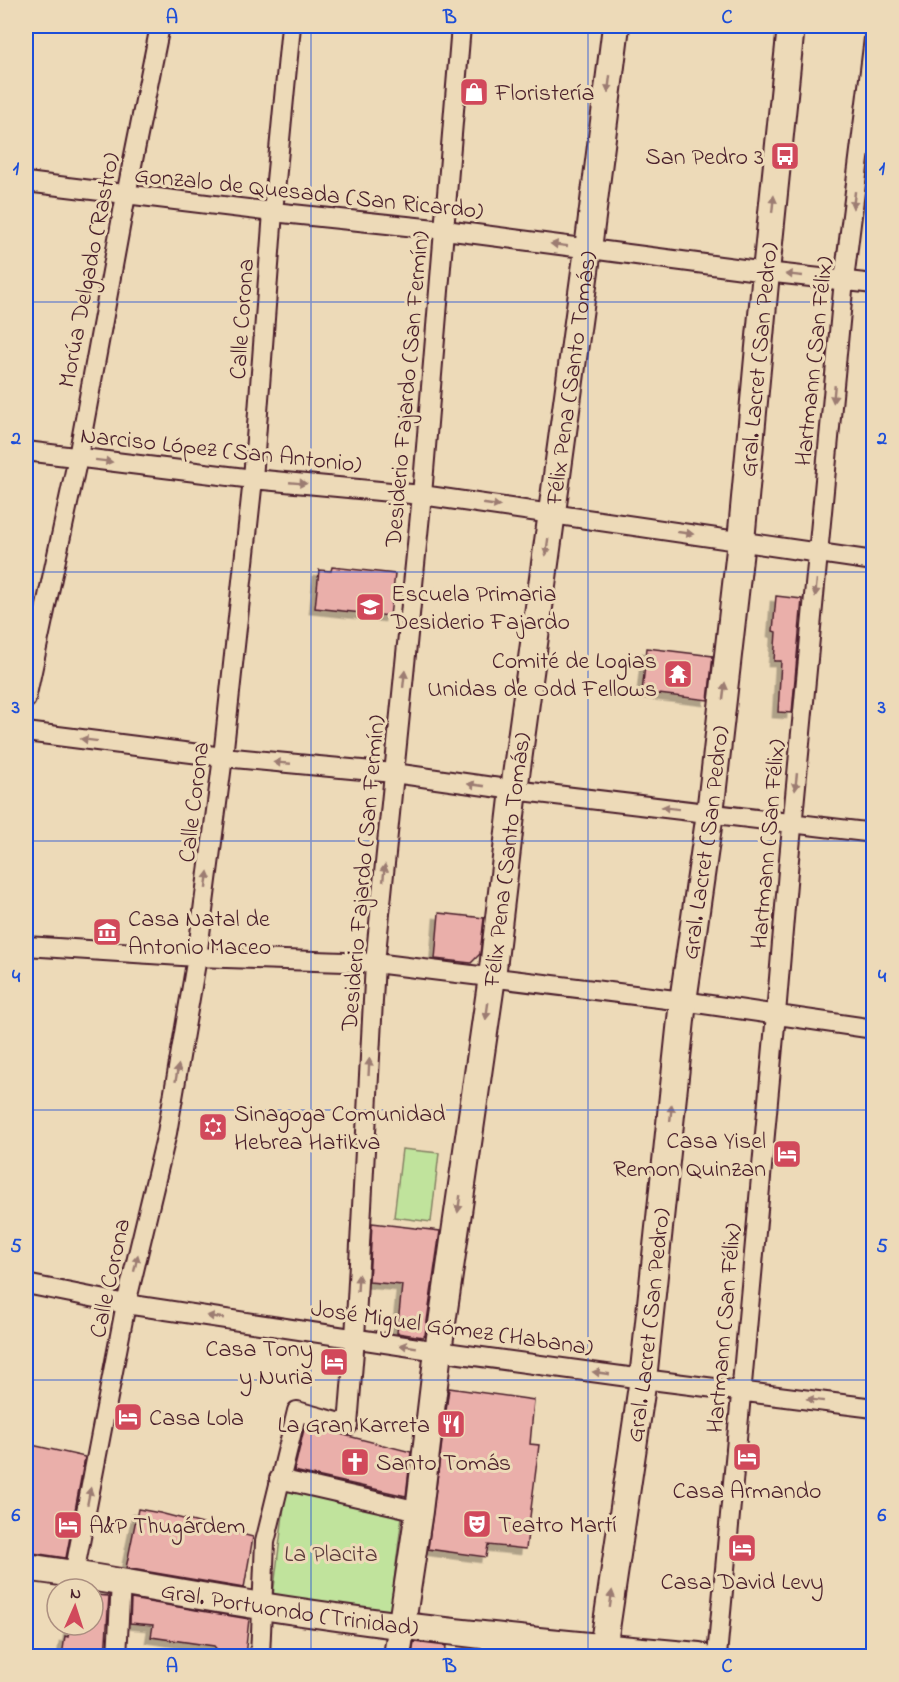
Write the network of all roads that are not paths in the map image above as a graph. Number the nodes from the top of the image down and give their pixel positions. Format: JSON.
{"nodes":[{"id":1,"x":160,"y":26,"type":"edge"},
{"id":2,"x":291,"y":26,"type":"edge"},
{"id":3,"x":461,"y":26,"type":"edge"},
{"id":4,"x":616,"y":26,"type":"edge"},
{"id":5,"x":791,"y":26,"type":"edge"},
{"id":6,"x":873,"y":38,"type":"edge"},
{"id":7,"x":26,"y":182,"type":"edge"},
{"id":8,"x":126,"y":195,"type":"junction"},
{"id":9,"x":273,"y":212,"type":"junction"},
{"id":10,"x":444,"y":230,"type":"junction"},
{"id":11,"x":588,"y":249,"type":"junction"},
{"id":12,"x":766,"y":272,"type":"junction"},
{"id":13,"x":844,"y":280,"type":"junction"},
{"id":14,"x":873,"y":284,"type":"edge"},
{"id":15,"x":26,"y":451,"type":"edge"},
{"id":16,"x":78,"y":457,"type":"junction"},
{"id":17,"x":254,"y":479,"type":"junction"},
{"id":18,"x":422,"y":495,"type":"junction"},
{"id":19,"x":552,"y":514,"type":"junction"},
{"id":20,"x":741,"y":541,"type":"junction"},
{"id":21,"x":819,"y":554,"type":"junction"},
{"id":22,"x":873,"y":561,"type":"edge"},
{"id":23,"x":26,"y":699,"type":"edge"},
{"id":24,"x":26,"y":732,"type":"edge"},
{"id":25,"x":223,"y":757,"type":"junction"},
{"id":26,"x":394,"y":773,"type":"junction"},
{"id":27,"x":514,"y":790,"type":"junction"},
{"id":28,"x":710,"y":813,"type":"junction"},
{"id":29,"x":792,"y":824,"type":"junction"},
{"id":30,"x":873,"y":833,"type":"edge"},
{"id":31,"x":26,"y":946,"type":"edge"},
{"id":32,"x":197,"y":957,"type":"junction"},
{"id":33,"x":375,"y":963,"type":"junction"},
{"id":34,"x":492,"y":977,"type":"junction"},
{"id":35,"x":683,"y":1001,"type":"junction"},
{"id":36,"x":776,"y":1014,"type":"junction"},
{"id":37,"x":873,"y":1029,"type":"edge"},
{"id":38,"x":26,"y":1284,"type":"edge"},
{"id":39,"x":126,"y":1304,"type":"junction"},
{"id":40,"x":355,"y":1338,"type":"junction"},
{"id":41,"x":438,"y":1351,"type":"junction"},
{"id":42,"x":643,"y":1379,"type":"junction"},
{"id":43,"x":742,"y":1391,"type":"junction"},
{"id":44,"x":873,"y":1408,"type":"edge"},
{"id":45,"x":279,"y":1479,"type":"junction"},
{"id":46,"x":419,"y":1511,"type":"junction"},
{"id":47,"x":26,"y":1568,"type":"edge"},
{"id":48,"x":74,"y":1574,"type":"junction"},
{"id":49,"x":121,"y":1582,"type":"junction"},
{"id":50,"x":262,"y":1606,"type":"junction"},
{"id":51,"x":401,"y":1626,"type":"junction"},
{"id":52,"x":603,"y":1652,"type":"edge"},
{"id":53,"x":117,"y":1656,"type":"edge"},
{"id":54,"x":260,"y":1656,"type":"edge"},
{"id":55,"x":397,"y":1656,"type":"edge"},
{"id":56,"x":699,"y":1656,"type":"edge"},
{"id":57,"x":717,"y":1656,"type":"edge"}],
"edges":[{"from":1,"to":8,"type":"street","name":"Morúa Delgado (Rastro)"},
{"from":2,"to":9,"type":"street","name":"Calle Corona"},
{"from":3,"to":10,"type":"street","name":"Desiderio Fajardo (San Fermín)"},
{"from":4,"to":11,"type":"street","name":"Félix Pena (Santo Tomás)","one_way":true},
{"from":12,"to":5,"type":"street","name":"Gral. Lacret (San Pedro)","one_way":true},
{"from":6,"to":13,"type":"street","name":"Hartmann (San Félix)","one_way":true},
{"from":7,"to":8,"type":"street","name":"Gonzalo de Quesada (San Ricardo)"},
{"from":8,"to":9,"type":"street","name":"Gonzalo de Quesada (San Ricardo)"},
{"from":8,"to":16,"type":"street","name":"Morúa Delgado (Rastro)"},
{"from":9,"to":10,"type":"street","name":"Gonzalo de Quesada (San Ricardo)"},
{"from":9,"to":17,"type":"street","name":"Calle Corona"},
{"from":11,"to":10,"type":"street","name":"Gonzalo de Quesada (San Ricardo)","one_way":true},
{"from":10,"to":18,"type":"street","name":"Desiderio Fajardo (San Fermín)"},
{"from":11,"to":12,"type":"street","name":"Gonzalo de Quesada (San Ricardo)"},
{"from":11,"to":19,"type":"street","name":"Félix Pena (Santo Tomás)"},
{"from":13,"to":12,"type":"street","name":"Gonzalo de Quesada (San Ricardo)","one_way":true},
{"from":12,"to":20,"type":"street","name":"Gral. Lacret (San Pedro)"},
{"from":13,"to":14,"type":"street","name":"Gonzalo de Quesada (San Ricardo)"},
{"from":13,"to":21,"type":"street","name":"Hartmann (San Félix)","one_way":true},
{"from":15,"to":16,"type":"street","name":"Narciso López (San Antonio)"},
{"from":16,"to":17,"type":"street","name":"Narciso López (San Antonio)","one_way":true},
{"from":16,"to":23,"type":"street","name":"Morúa Delgado (Rastro)"},
{"from":17,"to":18,"type":"street","name":"Narciso López (San Antonio)","one_way":true},
{"from":17,"to":25,"type":"street","name":"Calle Corona"},
{"from":18,"to":19,"type":"street","name":"Narciso López (San Antonio)","one_way":true},
{"from":26,"to":18,"type":"street","name":"Desiderio Fajardo (San Fermín)","one_way":true},
{"from":19,"to":20,"type":"street","name":"Narciso López (San Antonio)","one_way":true},
{"from":19,"to":27,"type":"street","name":"Félix Pena (Santo Tomás)","one_way":true},
{"from":20,"to":21,"type":"street","name":"Narciso López (San Antonio)"},
{"from":28,"to":20,"type":"street","name":"Gral. Lacret (San Pedro)","one_way":true},
{"from":21,"to":22,"type":"street","name":"Narciso López (San Antonio)"},
{"from":21,"to":29,"type":"street","name":"Hartmann (San Félix)","one_way":true},
{"from":25,"to":24,"type":"street","one_way":true},
{"from":26,"to":25,"type":"street","one_way":true},
{"from":32,"to":25,"type":"street","name":"Calle Corona","one_way":true},
{"from":27,"to":26,"type":"street","one_way":true},
{"from":33,"to":26,"type":"street","name":"Desiderio Fajardo (San Fermín)","one_way":true},
{"from":28,"to":27,"type":"street","one_way":true},
{"from":27,"to":34,"type":"street","name":"Félix Pena (Santo Tomás)"},
{"from":28,"to":29,"type":"street"},
{"from":28,"to":35,"type":"street","name":"Gral. Lacret (San Pedro)"},
{"from":29,"to":30,"type":"street"},
{"from":29,"to":36,"type":"street","name":"Hartmann (San Félix)"},
{"from":31,"to":32,"type":"street"},
{"from":32,"to":33,"type":"street"},
{"from":39,"to":32,"type":"street","name":"Calle Corona","one_way":true},
{"from":33,"to":34,"type":"street"},
{"from":40,"to":33,"type":"street","name":"Desiderio Fajardo (San Fermín)","one_way":true},
{"from":34,"to":35,"type":"street"},
{"from":34,"to":41,"type":"street","name":"Félix Pena (Santo Tomás)","one_way":true},
{"from":35,"to":36,"type":"street"},
{"from":42,"to":35,"type":"street","name":"Gral. Lacret (San Pedro)","one_way":true},
{"from":36,"to":37,"type":"street"},
{"from":36,"to":43,"type":"street","name":"Hartmann (San Félix)"},
{"from":38,"to":39,"type":"street","name":"José Miguel Gómez (Habana)"},
{"from":40,"to":39,"type":"street","name":"José Miguel Gómez (Habana)","one_way":true},
{"from":48,"to":39,"type":"street","name":"Calle Corona","one_way":true},
{"from":41,"to":40,"type":"street","name":"José Miguel Gómez (Habana)","one_way":true},
{"from":40,"to":45,"type":"street","name":"Desiderio Fajardo (San Fermín)"},
{"from":42,"to":41,"type":"street","name":"José Miguel Gómez (Habana)","one_way":true},
{"from":41,"to":46,"type":"street","name":"Félix Pena (Santo Tomás)"},
{"from":42,"to":43,"type":"street","name":"José Miguel Gómez (Habana)"},
{"from":52,"to":42,"type":"street","name":"Gral. Lacret (San Pedro)","one_way":true},
{"from":44,"to":43,"type":"street","name":"José Miguel Gómez (Habana)","one_way":true},
{"from":43,"to":57,"type":"street","name":"Hartmann (San Félix)"},
{"from":45,"to":46,"type":"street"},
{"from":45,"to":50,"type":"street","name":"Desiderio Fajardo (San Fermín)"},
{"from":46,"to":51,"type":"street","name":"Félix Pena (Santo Tomás)"},
{"from":47,"to":48,"type":"street","name":"Gral. Portuondo (Trinidad)"},
{"from":48,"to":49,"type":"street","name":"Gral. Portuondo (Trinidad)"},
{"from":49,"to":50,"type":"street","name":"Gral. Portuondo (Trinidad)"},
{"from":49,"to":53,"type":"street"},
{"from":50,"to":51,"type":"street","name":"Gral. Portuondo (Trinidad)"},
{"from":50,"to":54,"type":"street","name":"Desiderio Fajardo (San Fermín)"},
{"from":51,"to":52,"type":"street","name":"Gral. Portuondo (Trinidad)"},
{"from":51,"to":55,"type":"street","name":"Félix Pena (Santo Tomás)"},
{"from":52,"to":56,"type":"street","name":"Gral. Portuondo (Trinidad)"}]}
